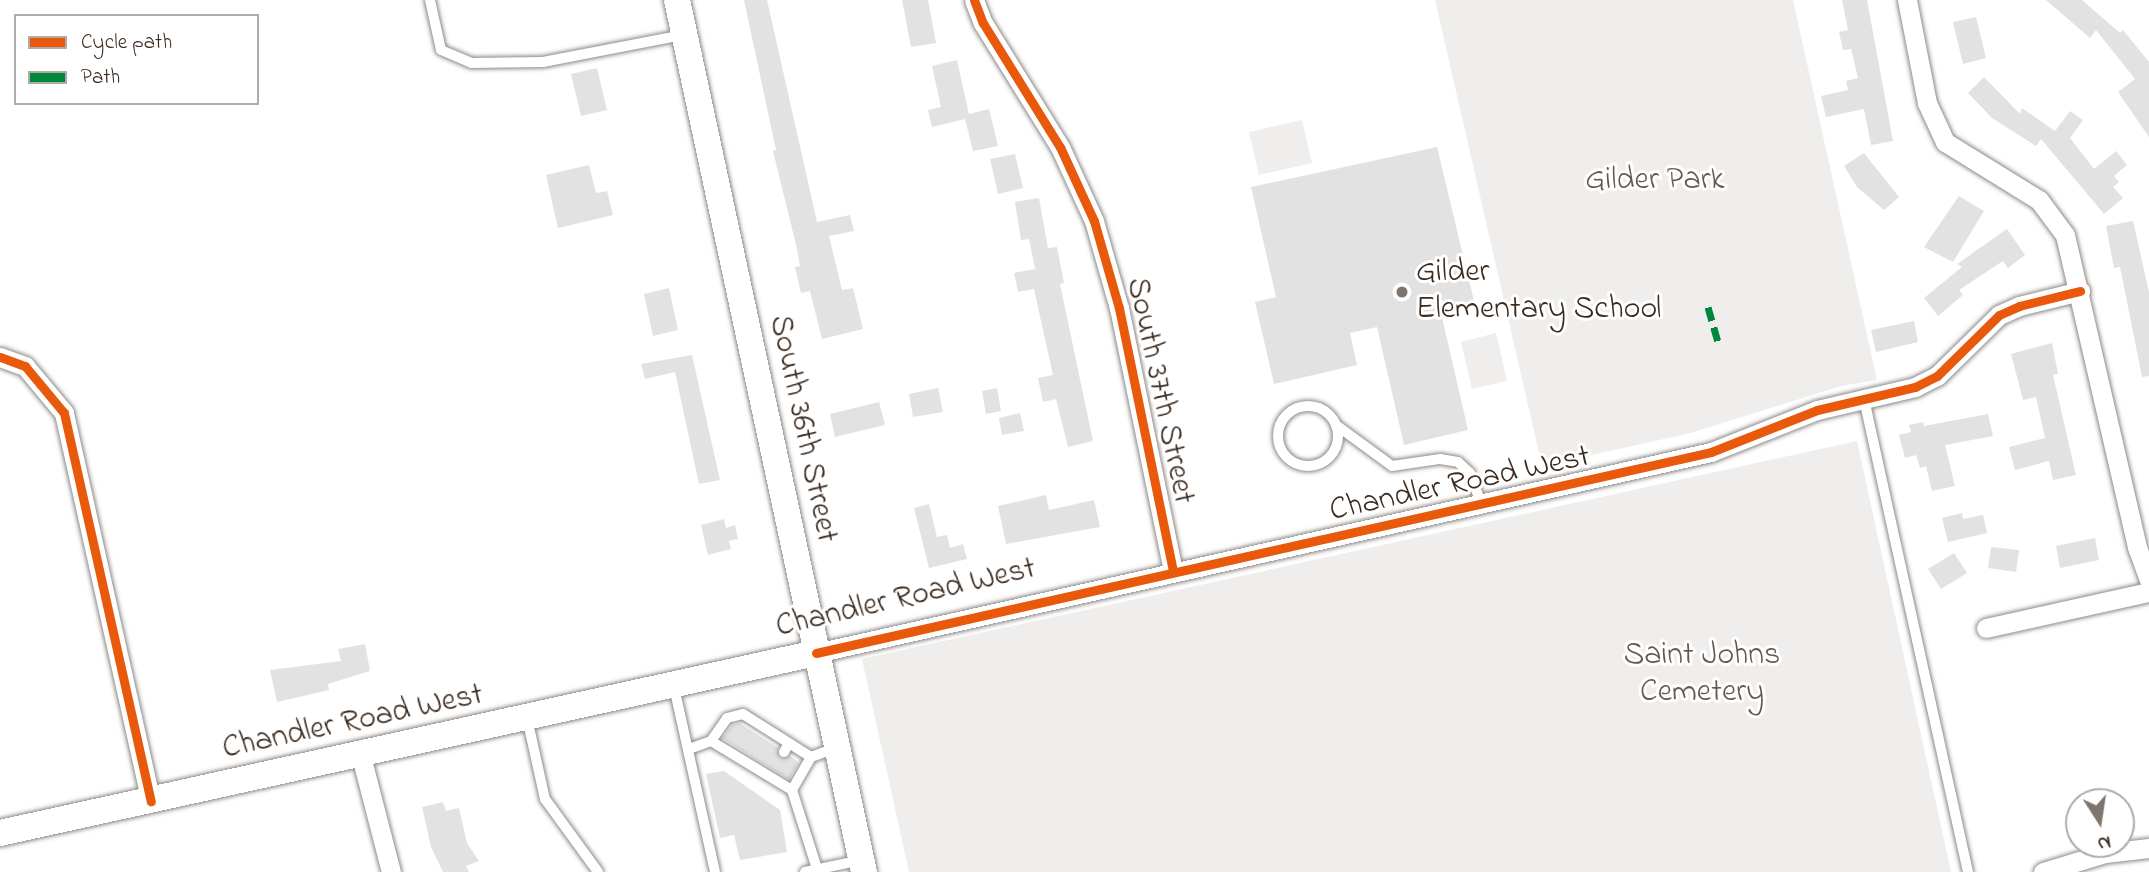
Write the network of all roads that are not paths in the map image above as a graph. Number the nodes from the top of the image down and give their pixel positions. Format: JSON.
{"nodes":[{"id":1,"x":430,"y":0,"type":"edge"},
{"id":2,"x":677,"y":0,"type":"edge"},
{"id":3,"x":974,"y":0,"type":"edge"},
{"id":4,"x":1907,"y":0,"type":"edge"},
{"id":5,"x":684,"y":35,"type":"junction"},
{"id":6,"x":2080,"y":291,"type":"junction"},
{"id":7,"x":0,"y":357,"type":"edge"},
{"id":8,"x":1864,"y":399,"type":"junction"},
{"id":9,"x":1336,"y":425,"type":"junction"},
{"id":10,"x":1482,"y":506,"type":"junction"},
{"id":11,"x":1173,"y":572,"type":"junction"},
{"id":12,"x":2149,"y":580,"type":"edge"},
{"id":13,"x":2149,"y":592,"type":"edge"},
{"id":14,"x":1986,"y":628,"type":"dead end"},
{"id":15,"x":816,"y":653,"type":"junction"},
{"id":16,"x":674,"y":687,"type":"junction"},
{"id":17,"x":527,"y":718,"type":"junction"},
{"id":18,"x":711,"y":741,"type":"junction"},
{"id":19,"x":836,"y":748,"type":"junction"},
{"id":20,"x":689,"y":749,"type":"junction"},
{"id":21,"x":361,"y":756,"type":"junction"},
{"id":22,"x":811,"y":757,"type":"junction"},
{"id":23,"x":792,"y":790,"type":"junction"},
{"id":24,"x":151,"y":801,"type":"junction"},
{"id":25,"x":0,"y":833,"type":"edge"},
{"id":26,"x":2149,"y":848,"type":"edge"},
{"id":27,"x":863,"y":866,"type":"edge"},
{"id":28,"x":817,"y":869,"type":"junction"},
{"id":29,"x":391,"y":872,"type":"edge"},
{"id":30,"x":598,"y":872,"type":"edge"},
{"id":31,"x":715,"y":872,"type":"edge"},
{"id":32,"x":805,"y":872,"type":"edge"},
{"id":33,"x":1968,"y":872,"type":"edge"},
{"id":34,"x":2043,"y":872,"type":"edge"}],
"edges":[{"from":1,"to":5,"type":"lane"},
{"from":2,"to":5,"type":"main road","name":"South 36th Street"},
{"from":3,"to":11,"type":"street","name":"South 37th Street"},
{"from":4,"to":6,"type":"street"},
{"from":5,"to":15,"type":"main road","name":"South 36th Street"},
{"from":6,"to":8,"type":"street","name":"Chandler Road West"},
{"from":6,"to":12,"type":"street"},
{"from":7,"to":24,"type":"street"},
{"from":8,"to":10,"type":"street","name":"Chandler Road West"},
{"from":8,"to":33,"type":"lane"},
{"from":9,"to":9,"type":"lane"},
{"from":9,"to":10,"type":"lane"},
{"from":10,"to":11,"type":"street","name":"Chandler Road West"},
{"from":11,"to":15,"type":"street","name":"Chandler Road West"},
{"from":13,"to":14,"type":"street"},
{"from":15,"to":16,"type":"main road","name":"Chandler Road West"},
{"from":15,"to":19,"type":"main road","name":"South 36th Street"},
{"from":16,"to":17,"type":"main road","name":"Chandler Road West"},
{"from":16,"to":20,"type":"lane"},
{"from":17,"to":21,"type":"main road","name":"Chandler Road West"},
{"from":17,"to":30,"type":"lane"},
{"from":18,"to":20,"type":"lane"},
{"from":18,"to":22,"type":"lane"},
{"from":18,"to":23,"type":"lane"},
{"from":19,"to":22,"type":"lane"},
{"from":19,"to":27,"type":"main road","name":"South 36th Street"},
{"from":20,"to":31,"type":"lane"},
{"from":21,"to":24,"type":"main road","name":"Chandler Road West"},
{"from":21,"to":29,"type":"street"},
{"from":22,"to":23,"type":"lane"},
{"from":23,"to":28,"type":"lane"},
{"from":24,"to":25,"type":"main road","name":"Chandler Road West"},
{"from":26,"to":34,"type":"street"},
{"from":27,"to":28,"type":"lane"},
{"from":28,"to":32,"type":"lane"}]}
